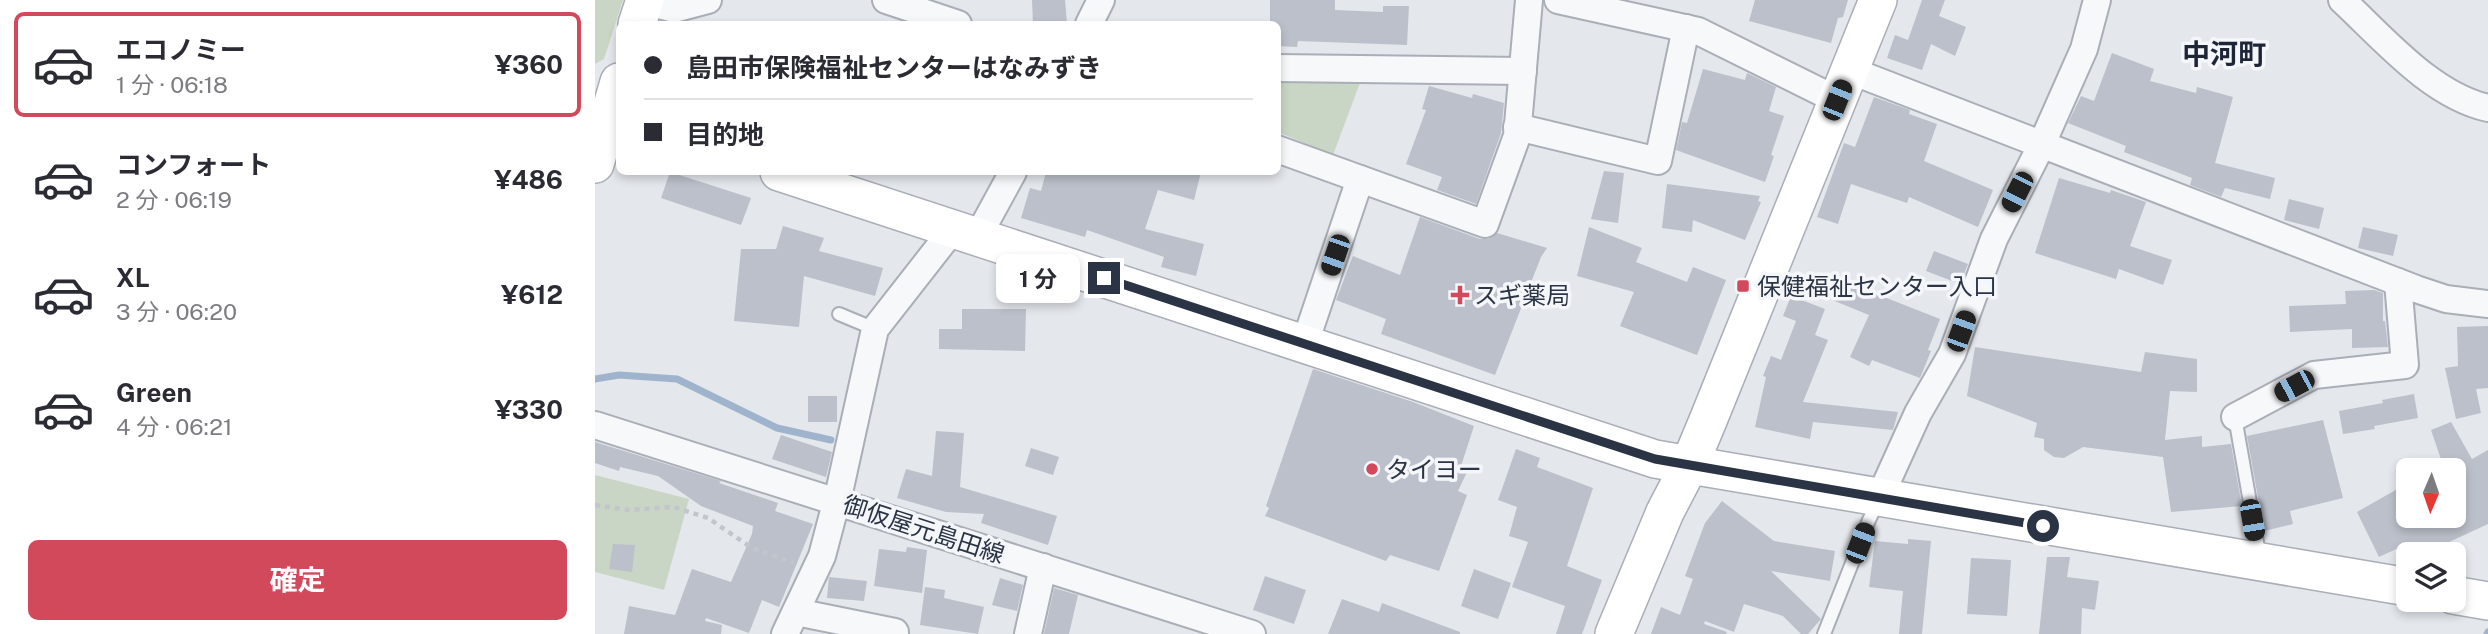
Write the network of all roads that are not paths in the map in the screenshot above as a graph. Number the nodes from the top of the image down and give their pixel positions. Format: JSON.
{"nodes":[{"id":1,"x":708,"y":0,"type":"edge"},
{"id":2,"x":886,"y":0,"type":"edge"},
{"id":3,"x":1101,"y":0,"type":"edge"},
{"id":4,"x":1529,"y":0,"type":"edge"},
{"id":5,"x":1558,"y":0,"type":"edge"},
{"id":6,"x":1878,"y":0,"type":"edge"},
{"id":7,"x":2097,"y":0,"type":"edge"},
{"id":8,"x":2342,"y":0,"type":"edge"},
{"id":9,"x":642,"y":9,"type":"edge"},
{"id":10,"x":949,"y":21,"type":"edge"},
{"id":11,"x":1090,"y":21,"type":"edge"},
{"id":12,"x":1686,"y":28,"type":"junction"},
{"id":13,"x":1281,"y":68,"type":"edge"},
{"id":14,"x":1523,"y":71,"type":"junction"},
{"id":15,"x":1843,"y":85,"type":"junction"},
{"id":16,"x":2440,"y":87,"type":"junction"},
{"id":17,"x":2488,"y":89,"type":"edge"},
{"id":18,"x":611,"y":107,"type":"edge"},
{"id":19,"x":2488,"y":108,"type":"edge"},
{"id":20,"x":1517,"y":127,"type":"junction"},
{"id":21,"x":2041,"y":146,"type":"junction"},
{"id":22,"x":1281,"y":150,"type":"edge"},
{"id":23,"x":595,"y":163,"type":"edge"},
{"id":24,"x":788,"y":175,"type":"edge"},
{"id":25,"x":1011,"y":175,"type":"edge"},
{"id":26,"x":1360,"y":179,"type":"junction"},
{"id":27,"x":966,"y":232,"type":"junction"},
{"id":28,"x":2398,"y":282,"type":"junction"},
{"id":29,"x":2488,"y":304,"type":"edge"},
{"id":30,"x":839,"y":314,"type":"dead end"},
{"id":31,"x":875,"y":329,"type":"junction"},
{"id":32,"x":1305,"y":344,"type":"junction"},
{"id":33,"x":2235,"y":417,"type":"joint"},
{"id":34,"x":595,"y":425,"type":"edge"},
{"id":35,"x":1689,"y":466,"type":"junction"},
{"id":36,"x":1879,"y":499,"type":"junction"},
{"id":37,"x":837,"y":501,"type":"junction"},
{"id":38,"x":2261,"y":562,"type":"junction"},
{"id":39,"x":1043,"y":567,"type":"junction"},
{"id":40,"x":2396,"y":585,"type":"edge"},
{"id":41,"x":2466,"y":597,"type":"edge"},
{"id":42,"x":2488,"y":601,"type":"edge"},
{"id":43,"x":791,"y":623,"type":"edge"},
{"id":44,"x":1197,"y":626,"type":"edge"},
{"id":45,"x":895,"y":634,"type":"edge"},
{"id":46,"x":1028,"y":634,"type":"edge"},
{"id":47,"x":1251,"y":634,"type":"edge"},
{"id":48,"x":1614,"y":634,"type":"edge"},
{"id":49,"x":1824,"y":634,"type":"edge"}],
"edges":[{"from":1,"to":9,"type":"street"},
{"from":2,"to":10,"type":"street"},
{"from":3,"to":11,"type":"street"},
{"from":4,"to":14,"type":"street"},
{"from":5,"to":12,"type":"street"},
{"from":6,"to":15,"type":"street"},
{"from":7,"to":21,"type":"street"},
{"from":8,"to":16,"type":"street"},
{"from":12,"to":15,"type":"street"},
{"from":12,"to":20,"type":"street"},
{"from":13,"to":14,"type":"street"},
{"from":14,"to":20,"type":"street"},
{"from":15,"to":21,"type":"street"},
{"from":15,"to":35,"type":"street"},
{"from":16,"to":17,"type":"street"},
{"from":16,"to":19,"type":"street"},
{"from":18,"to":23,"type":"street"},
{"from":20,"to":26,"type":"street"},
{"from":21,"to":28,"type":"street"},
{"from":21,"to":36,"type":"street"},
{"from":22,"to":26,"type":"street"},
{"from":24,"to":27,"type":"street"},
{"from":25,"to":27,"type":"street"},
{"from":26,"to":32,"type":"street"},
{"from":27,"to":31,"type":"street"},
{"from":27,"to":32,"type":"street"},
{"from":28,"to":29,"type":"street"},
{"from":28,"to":33,"type":"street"},
{"from":30,"to":31,"type":"lane"},
{"from":31,"to":37,"type":"street"},
{"from":32,"to":35,"type":"street"},
{"from":33,"to":38,"type":"lane"},
{"from":34,"to":37,"type":"street","name":"御仮屋元島田線"},
{"from":35,"to":36,"type":"street"},
{"from":35,"to":48,"type":"street"},
{"from":36,"to":38,"type":"street"},
{"from":36,"to":49,"type":"lane"},
{"from":37,"to":39,"type":"street","name":"御仮屋元島田線"},
{"from":37,"to":43,"type":"street"},
{"from":38,"to":40,"type":"street"},
{"from":39,"to":44,"type":"street","name":"御仮屋元島田線"},
{"from":39,"to":46,"type":"street"},
{"from":41,"to":42,"type":"street"},
{"from":43,"to":45,"type":"street"},
{"from":44,"to":47,"type":"street","name":"御仮屋元島田線"}]}
